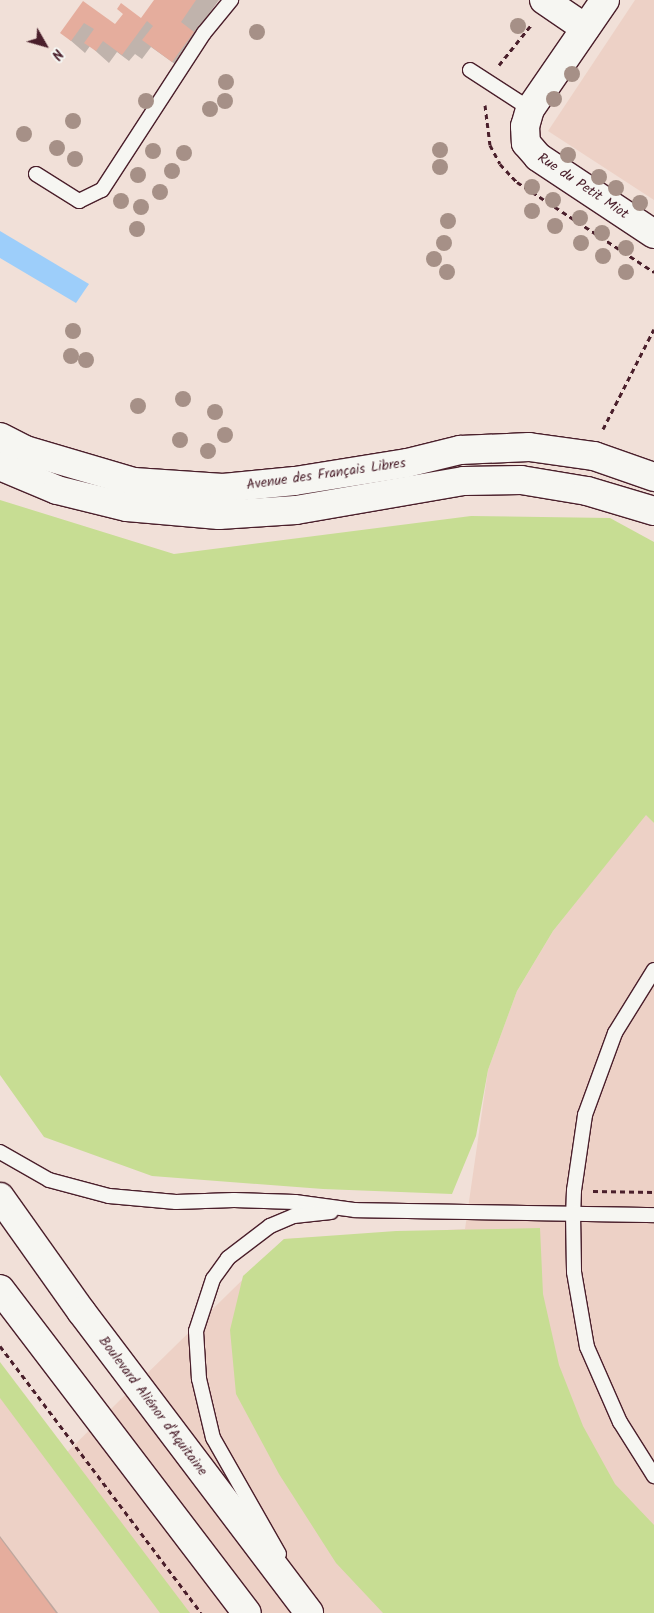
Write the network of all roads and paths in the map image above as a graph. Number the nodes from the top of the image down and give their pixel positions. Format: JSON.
{"nodes":[{"id":1,"x":231,"y":0,"type":"edge"},
{"id":2,"x":544,"y":0,"type":"edge"},
{"id":3,"x":604,"y":0,"type":"edge"},
{"id":4,"x":585,"y":28,"type":"junction"},
{"id":5,"x":470,"y":70,"type":"dead end"},
{"id":6,"x":530,"y":109,"type":"junction"},
{"id":7,"x":36,"y":174,"type":"dead end"},
{"id":8,"x":654,"y":234,"type":"edge"},
{"id":9,"x":654,"y":329,"type":"edge"},
{"id":10,"x":601,"y":436,"type":"dead end"},
{"id":11,"x":0,"y":437,"type":"edge"},
{"id":12,"x":0,"y":466,"type":"edge"},
{"id":13,"x":654,"y":477,"type":"edge"},
{"id":14,"x":654,"y":510,"type":"edge"},
{"id":15,"x":654,"y":970,"type":"edge"},
{"id":16,"x":0,"y":1152,"type":"edge"},
{"id":17,"x":0,"y":1196,"type":"edge"},
{"id":18,"x":355,"y":1210,"type":"junction"},
{"id":19,"x":574,"y":1213,"type":"junction"},
{"id":20,"x":654,"y":1215,"type":"edge"},
{"id":21,"x":0,"y":1289,"type":"edge"},
{"id":22,"x":0,"y":1346,"type":"edge"},
{"id":23,"x":654,"y":1476,"type":"edge"},
{"id":24,"x":201,"y":1613,"type":"edge"},
{"id":25,"x":247,"y":1613,"type":"edge"},
{"id":26,"x":309,"y":1613,"type":"edge"},
{"id":27,"x":313,"y":1613,"type":"edge"}],
"edges":[{"from":1,"to":7,"type":"lane"},
{"from":2,"to":4,"type":"main road"},
{"from":3,"to":4,"type":"main road","name":"Rue du Petit Miot"},
{"from":4,"to":6,"type":"main road","name":"Rue du Petit Miot"},
{"from":5,"to":6,"type":"lane"},
{"from":6,"to":8,"type":"main road","name":"Rue du Petit Miot"},
{"from":9,"to":10,"type":"path"},
{"from":11,"to":13,"type":"main road","name":"Avenue des Français Libres"},
{"from":12,"to":14,"type":"main road","name":"Avenue des Français Libres"},
{"from":15,"to":19,"type":"lane"},
{"from":16,"to":18,"type":"lane"},
{"from":17,"to":26,"type":"main road","name":"Boulevard Aliénor d'Aquitaine"},
{"from":18,"to":19,"type":"lane"},
{"from":18,"to":27,"type":"lane"},
{"from":19,"to":20,"type":"lane"},
{"from":19,"to":23,"type":"lane"},
{"from":21,"to":25,"type":"main road"},
{"from":22,"to":24,"type":"path"}]}
